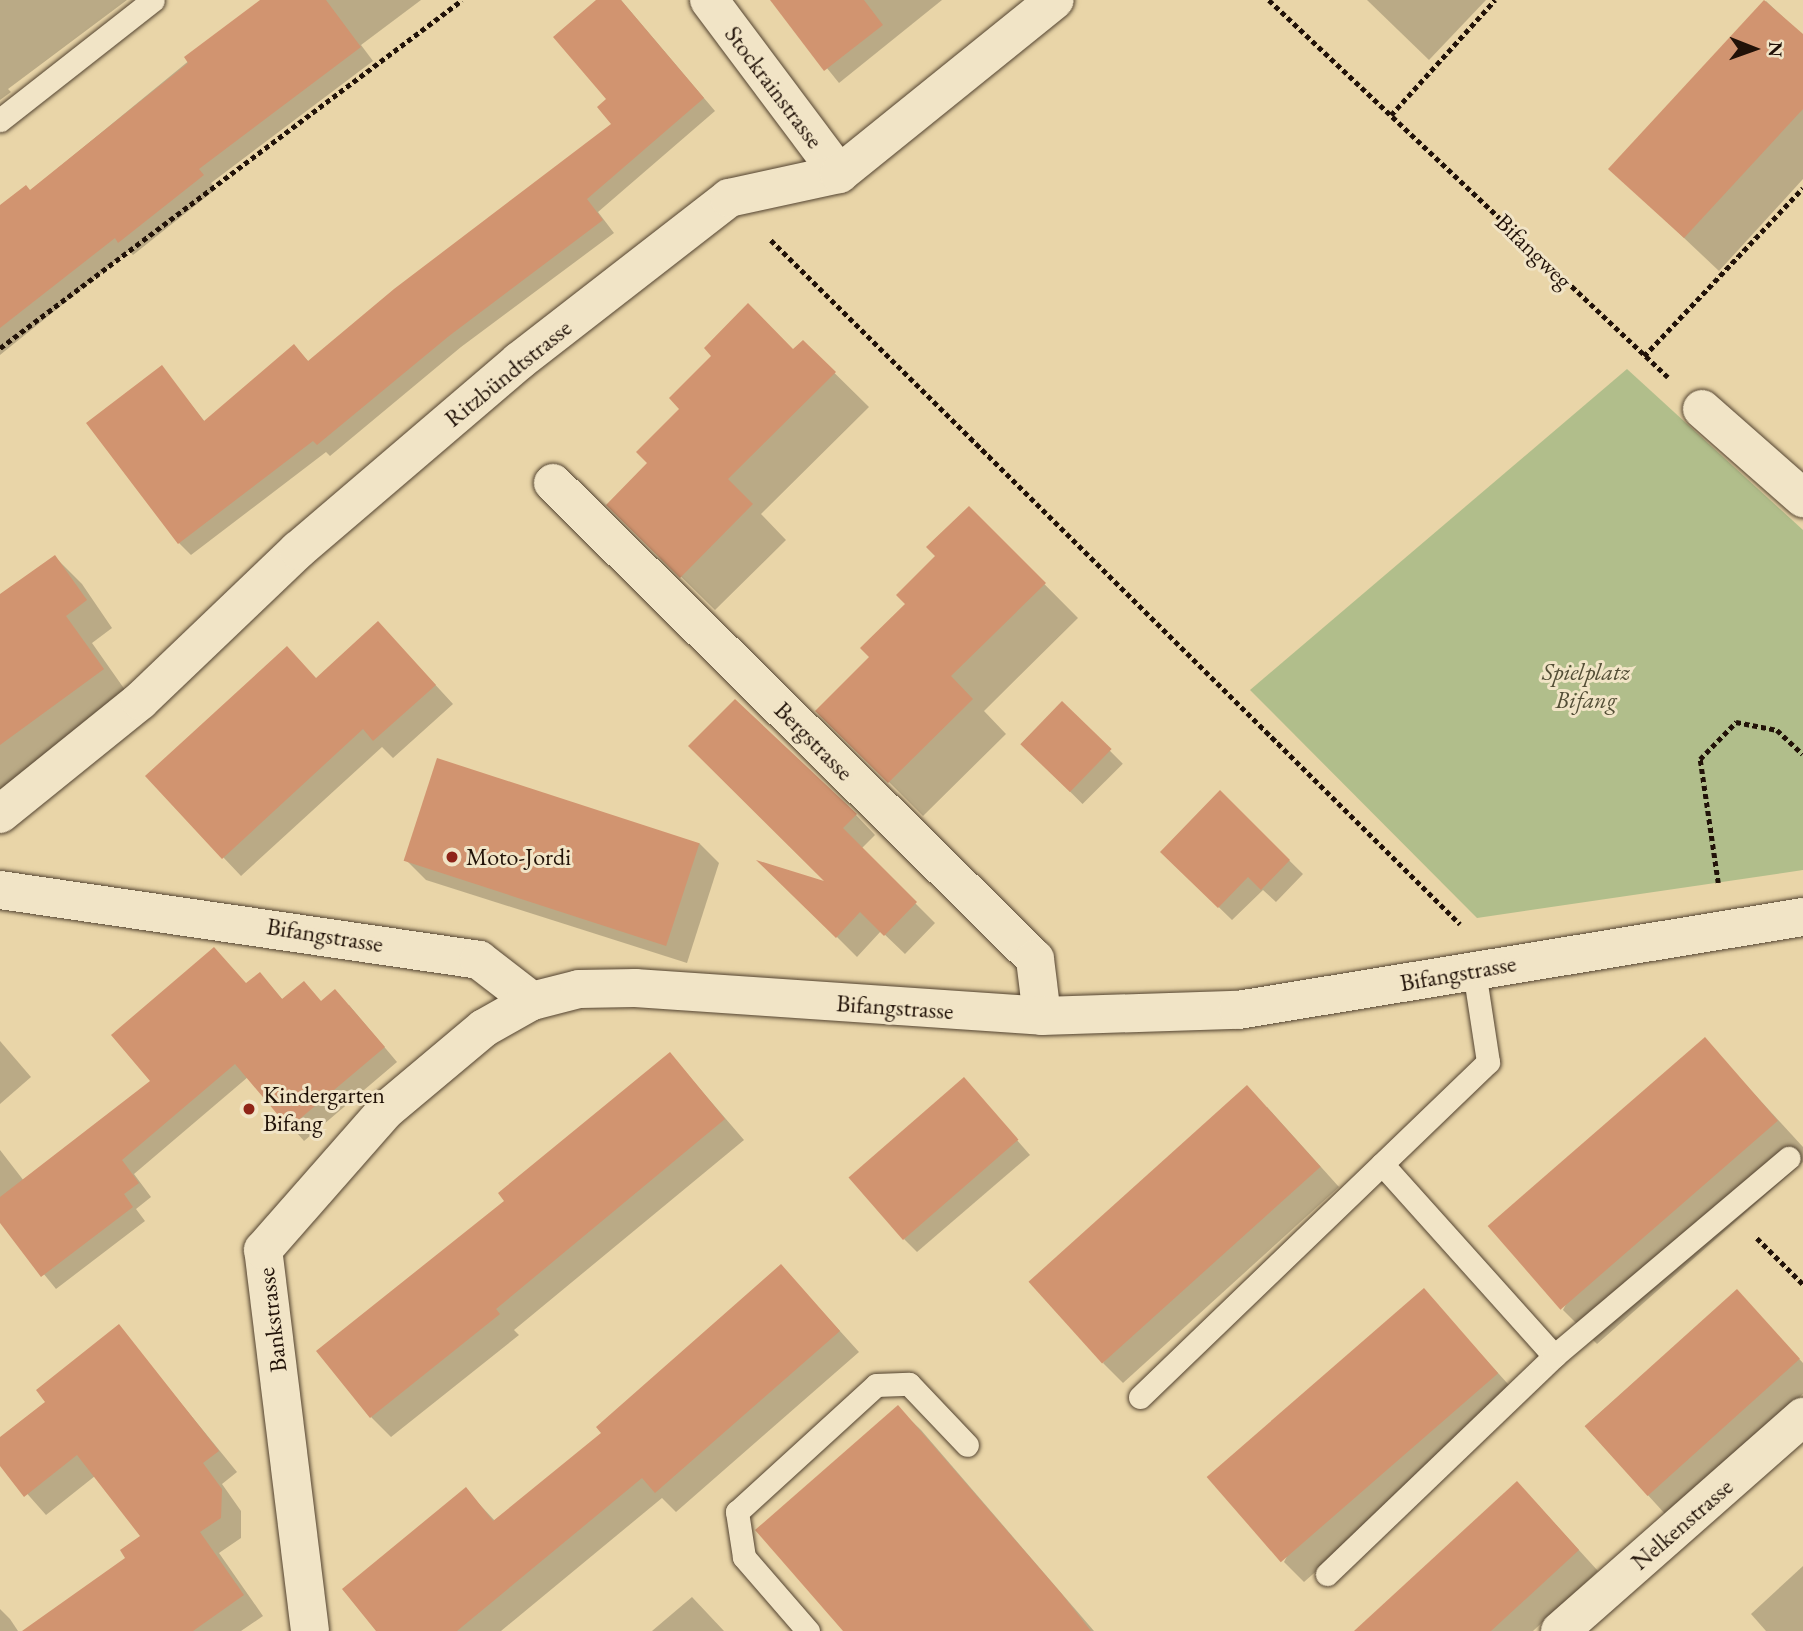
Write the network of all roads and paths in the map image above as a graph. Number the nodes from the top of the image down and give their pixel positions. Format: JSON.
{"nodes":[{"id":1,"x":152,"y":0,"type":"edge"},
{"id":2,"x":462,"y":0,"type":"edge"},
{"id":3,"x":709,"y":0,"type":"edge"},
{"id":4,"x":1055,"y":0,"type":"edge"},
{"id":5,"x":1269,"y":0,"type":"edge"},
{"id":6,"x":1495,"y":0,"type":"edge"},
{"id":7,"x":1391,"y":115,"type":"junction"},
{"id":8,"x":0,"y":120,"type":"edge"},
{"id":9,"x":839,"y":174,"type":"junction"},
{"id":10,"x":1803,"y":188,"type":"edge"},
{"id":11,"x":729,"y":198,"type":"junction"},
{"id":12,"x":0,"y":348,"type":"edge"},
{"id":13,"x":1644,"y":356,"type":"junction"},
{"id":14,"x":1702,"y":409,"type":"joint"},
{"id":15,"x":553,"y":483,"type":"dead end"},
{"id":16,"x":1803,"y":498,"type":"edge"},
{"id":17,"x":1803,"y":754,"type":"edge"},
{"id":18,"x":0,"y":814,"type":"edge"},
{"id":19,"x":0,"y":890,"type":"edge"},
{"id":20,"x":1803,"y":917,"type":"edge"},
{"id":21,"x":1725,"y":927,"type":"junction"},
{"id":22,"x":1474,"y":971,"type":"junction"},
{"id":23,"x":532,"y":1001,"type":"junction"},
{"id":24,"x":1042,"y":1016,"type":"junction"},
{"id":25,"x":1788,"y":1158,"type":"dead end"},
{"id":26,"x":1382,"y":1164,"type":"junction"},
{"id":27,"x":1729,"y":1210,"type":"junction"},
{"id":28,"x":1803,"y":1284,"type":"edge"},
{"id":29,"x":1554,"y":1356,"type":"junction"},
{"id":30,"x":1140,"y":1397,"type":"dead end"},
{"id":31,"x":1803,"y":1417,"type":"edge"},
{"id":32,"x":967,"y":1444,"type":"dead end"},
{"id":33,"x":1326,"y":1574,"type":"dead end"},
{"id":34,"x":310,"y":1631,"type":"edge"},
{"id":35,"x":808,"y":1631,"type":"edge"},
{"id":36,"x":1560,"y":1631,"type":"edge"}],
"edges":[{"from":1,"to":8,"type":"lane"},
{"from":2,"to":12,"type":"path"},
{"from":3,"to":9,"type":"street","name":"Stockrainstrasse"},
{"from":4,"to":9,"type":"street","name":"Ritzbündtstrasse"},
{"from":5,"to":7,"type":"path","name":"Bifangweg"},
{"from":6,"to":7,"type":"path"},
{"from":7,"to":13,"type":"path","name":"Bifangweg"},
{"from":9,"to":11,"type":"street","name":"Ritzbündtstrasse"},
{"from":10,"to":13,"type":"path"},
{"from":11,"to":18,"type":"street","name":"Ritzbündtstrasse"},
{"from":11,"to":22,"type":"path"},
{"from":13,"to":14,"type":"path","name":"Bifangweg"},
{"from":14,"to":16,"type":"street"},
{"from":15,"to":24,"type":"street","name":"Bergstrasse"},
{"from":17,"to":21,"type":"path"},
{"from":19,"to":23,"type":"street","name":"Bifangstrasse"},
{"from":20,"to":21,"type":"street","name":"Bifangstrasse"},
{"from":21,"to":22,"type":"street","name":"Bifangstrasse"},
{"from":22,"to":24,"type":"street","name":"Bifangstrasse"},
{"from":22,"to":26,"type":"lane"},
{"from":23,"to":24,"type":"street","name":"Bifangstrasse"},
{"from":23,"to":34,"type":"street","name":"Bankstrasse"},
{"from":25,"to":27,"type":"lane"},
{"from":26,"to":29,"type":"lane"},
{"from":26,"to":30,"type":"lane"},
{"from":27,"to":28,"type":"path"},
{"from":27,"to":29,"type":"lane"},
{"from":29,"to":33,"type":"lane"},
{"from":31,"to":36,"type":"street","name":"Nelkenstrasse"},
{"from":32,"to":35,"type":"lane"}]}
